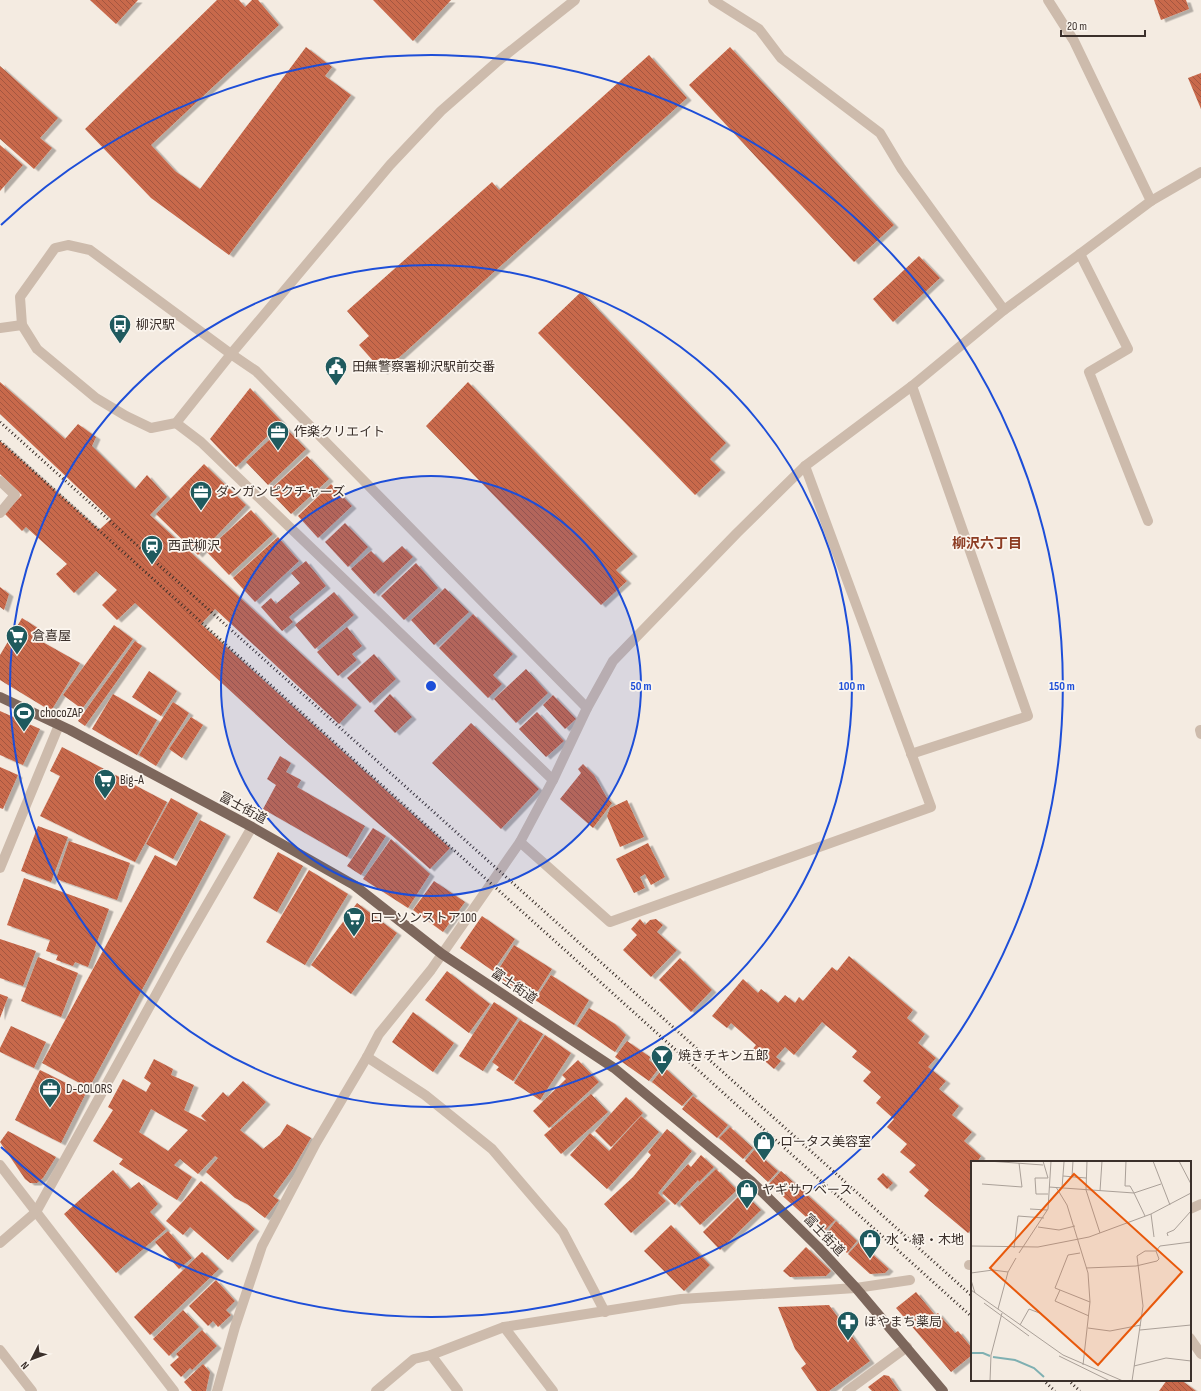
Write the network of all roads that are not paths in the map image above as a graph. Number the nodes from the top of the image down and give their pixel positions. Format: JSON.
{"nodes":[{"id":1,"x":575,"y":0,"type":"edge"},
{"id":2,"x":713,"y":0,"type":"edge"},
{"id":3,"x":1048,"y":0,"type":"edge"},
{"id":4,"x":1201,"y":172,"type":"edge"},
{"id":5,"x":1151,"y":201,"type":"junction"},
{"id":6,"x":1080,"y":254,"type":"junction"},
{"id":7,"x":1004,"y":310,"type":"junction"},
{"id":8,"x":22,"y":325,"type":"junction"},
{"id":9,"x":0,"y":328,"type":"edge"},
{"id":10,"x":231,"y":354,"type":"junction"},
{"id":11,"x":912,"y":386,"type":"junction"},
{"id":12,"x":176,"y":423,"type":"junction"},
{"id":13,"x":805,"y":466,"type":"junction"},
{"id":14,"x":0,"y":481,"type":"edge"},
{"id":15,"x":0,"y":513,"type":"edge"},
{"id":16,"x":1148,"y":520,"type":"dead end"},
{"id":17,"x":0,"y":697,"type":"edge"},
{"id":18,"x":587,"y":708,"type":"junction"},
{"id":19,"x":59,"y":725,"type":"junction"},
{"id":20,"x":911,"y":754,"type":"junction"},
{"id":21,"x":553,"y":780,"type":"junction"},
{"id":22,"x":252,"y":827,"type":"junction"},
{"id":23,"x":520,"y":842,"type":"junction"},
{"id":24,"x":0,"y":868,"type":"edge"},
{"id":25,"x":442,"y":954,"type":"junction"},
{"id":26,"x":367,"y":1057,"type":"junction"},
{"id":27,"x":0,"y":1166,"type":"edge"},
{"id":28,"x":1201,"y":1204,"type":"edge"},
{"id":29,"x":1191,"y":1209,"type":"edge"},
{"id":30,"x":36,"y":1212,"type":"junction"},
{"id":31,"x":0,"y":1243,"type":"edge"},
{"id":32,"x":910,"y":1280,"type":"dead end"},
{"id":33,"x":856,"y":1288,"type":"junction"},
{"id":34,"x":605,"y":1312,"type":"junction"},
{"id":35,"x":504,"y":1327,"type":"junction"},
{"id":36,"x":1191,"y":1339,"type":"edge"},
{"id":37,"x":907,"y":1347,"type":"junction"},
{"id":38,"x":0,"y":1350,"type":"edge"},
{"id":39,"x":1201,"y":1354,"type":"edge"},
{"id":40,"x":430,"y":1355,"type":"junction"},
{"id":41,"x":171,"y":1390,"type":"edge"},
{"id":42,"x":32,"y":1391,"type":"edge"},
{"id":43,"x":217,"y":1391,"type":"edge"},
{"id":44,"x":376,"y":1391,"type":"edge"},
{"id":45,"x":458,"y":1391,"type":"edge"},
{"id":46,"x":552,"y":1391,"type":"edge"},
{"id":47,"x":847,"y":1391,"type":"edge"},
{"id":48,"x":943,"y":1391,"type":"edge"}],
"edges":[{"from":1,"to":10,"type":"street"},
{"from":2,"to":7,"type":"street"},
{"from":3,"to":5,"type":"street"},
{"from":4,"to":5,"type":"street"},
{"from":5,"to":6,"type":"street"},
{"from":6,"to":7,"type":"street"},
{"from":6,"to":16,"type":"street"},
{"from":7,"to":11,"type":"street"},
{"from":8,"to":9,"type":"street"},
{"from":8,"to":10,"type":"street"},
{"from":8,"to":12,"type":"street"},
{"from":10,"to":12,"type":"street"},
{"from":10,"to":18,"type":"street"},
{"from":11,"to":13,"type":"street"},
{"from":11,"to":20,"type":"street"},
{"from":12,"to":21,"type":"street"},
{"from":13,"to":18,"type":"street"},
{"from":13,"to":20,"type":"street"},
{"from":14,"to":15,"type":"street"},
{"from":17,"to":19,"type":"main road","name":"富士街道"},
{"from":18,"to":21,"type":"street"},
{"from":19,"to":22,"type":"main road","name":"富士街道"},
{"from":19,"to":24,"type":"street"},
{"from":20,"to":23,"type":"street"},
{"from":21,"to":23,"type":"street"},
{"from":22,"to":25,"type":"main road","name":"富士街道"},
{"from":22,"to":30,"type":"street"},
{"from":23,"to":25,"type":"street"},
{"from":25,"to":26,"type":"street"},
{"from":25,"to":33,"type":"main road","name":"富士街道"},
{"from":26,"to":34,"type":"street"},
{"from":26,"to":43,"type":"street"},
{"from":27,"to":30,"type":"street"},
{"from":28,"to":29,"type":"street"},
{"from":30,"to":31,"type":"street"},
{"from":30,"to":41,"type":"street"},
{"from":32,"to":33,"type":"street"},
{"from":33,"to":34,"type":"street"},
{"from":33,"to":37,"type":"main road","name":"富士街道"},
{"from":34,"to":35,"type":"street"},
{"from":35,"to":40,"type":"street"},
{"from":35,"to":46,"type":"street"},
{"from":36,"to":39,"type":"street"},
{"from":37,"to":47,"type":"street"},
{"from":37,"to":48,"type":"main road","name":"富士街道"},
{"from":38,"to":42,"type":"street"},
{"from":40,"to":44,"type":"street"},
{"from":40,"to":45,"type":"street"}]}
